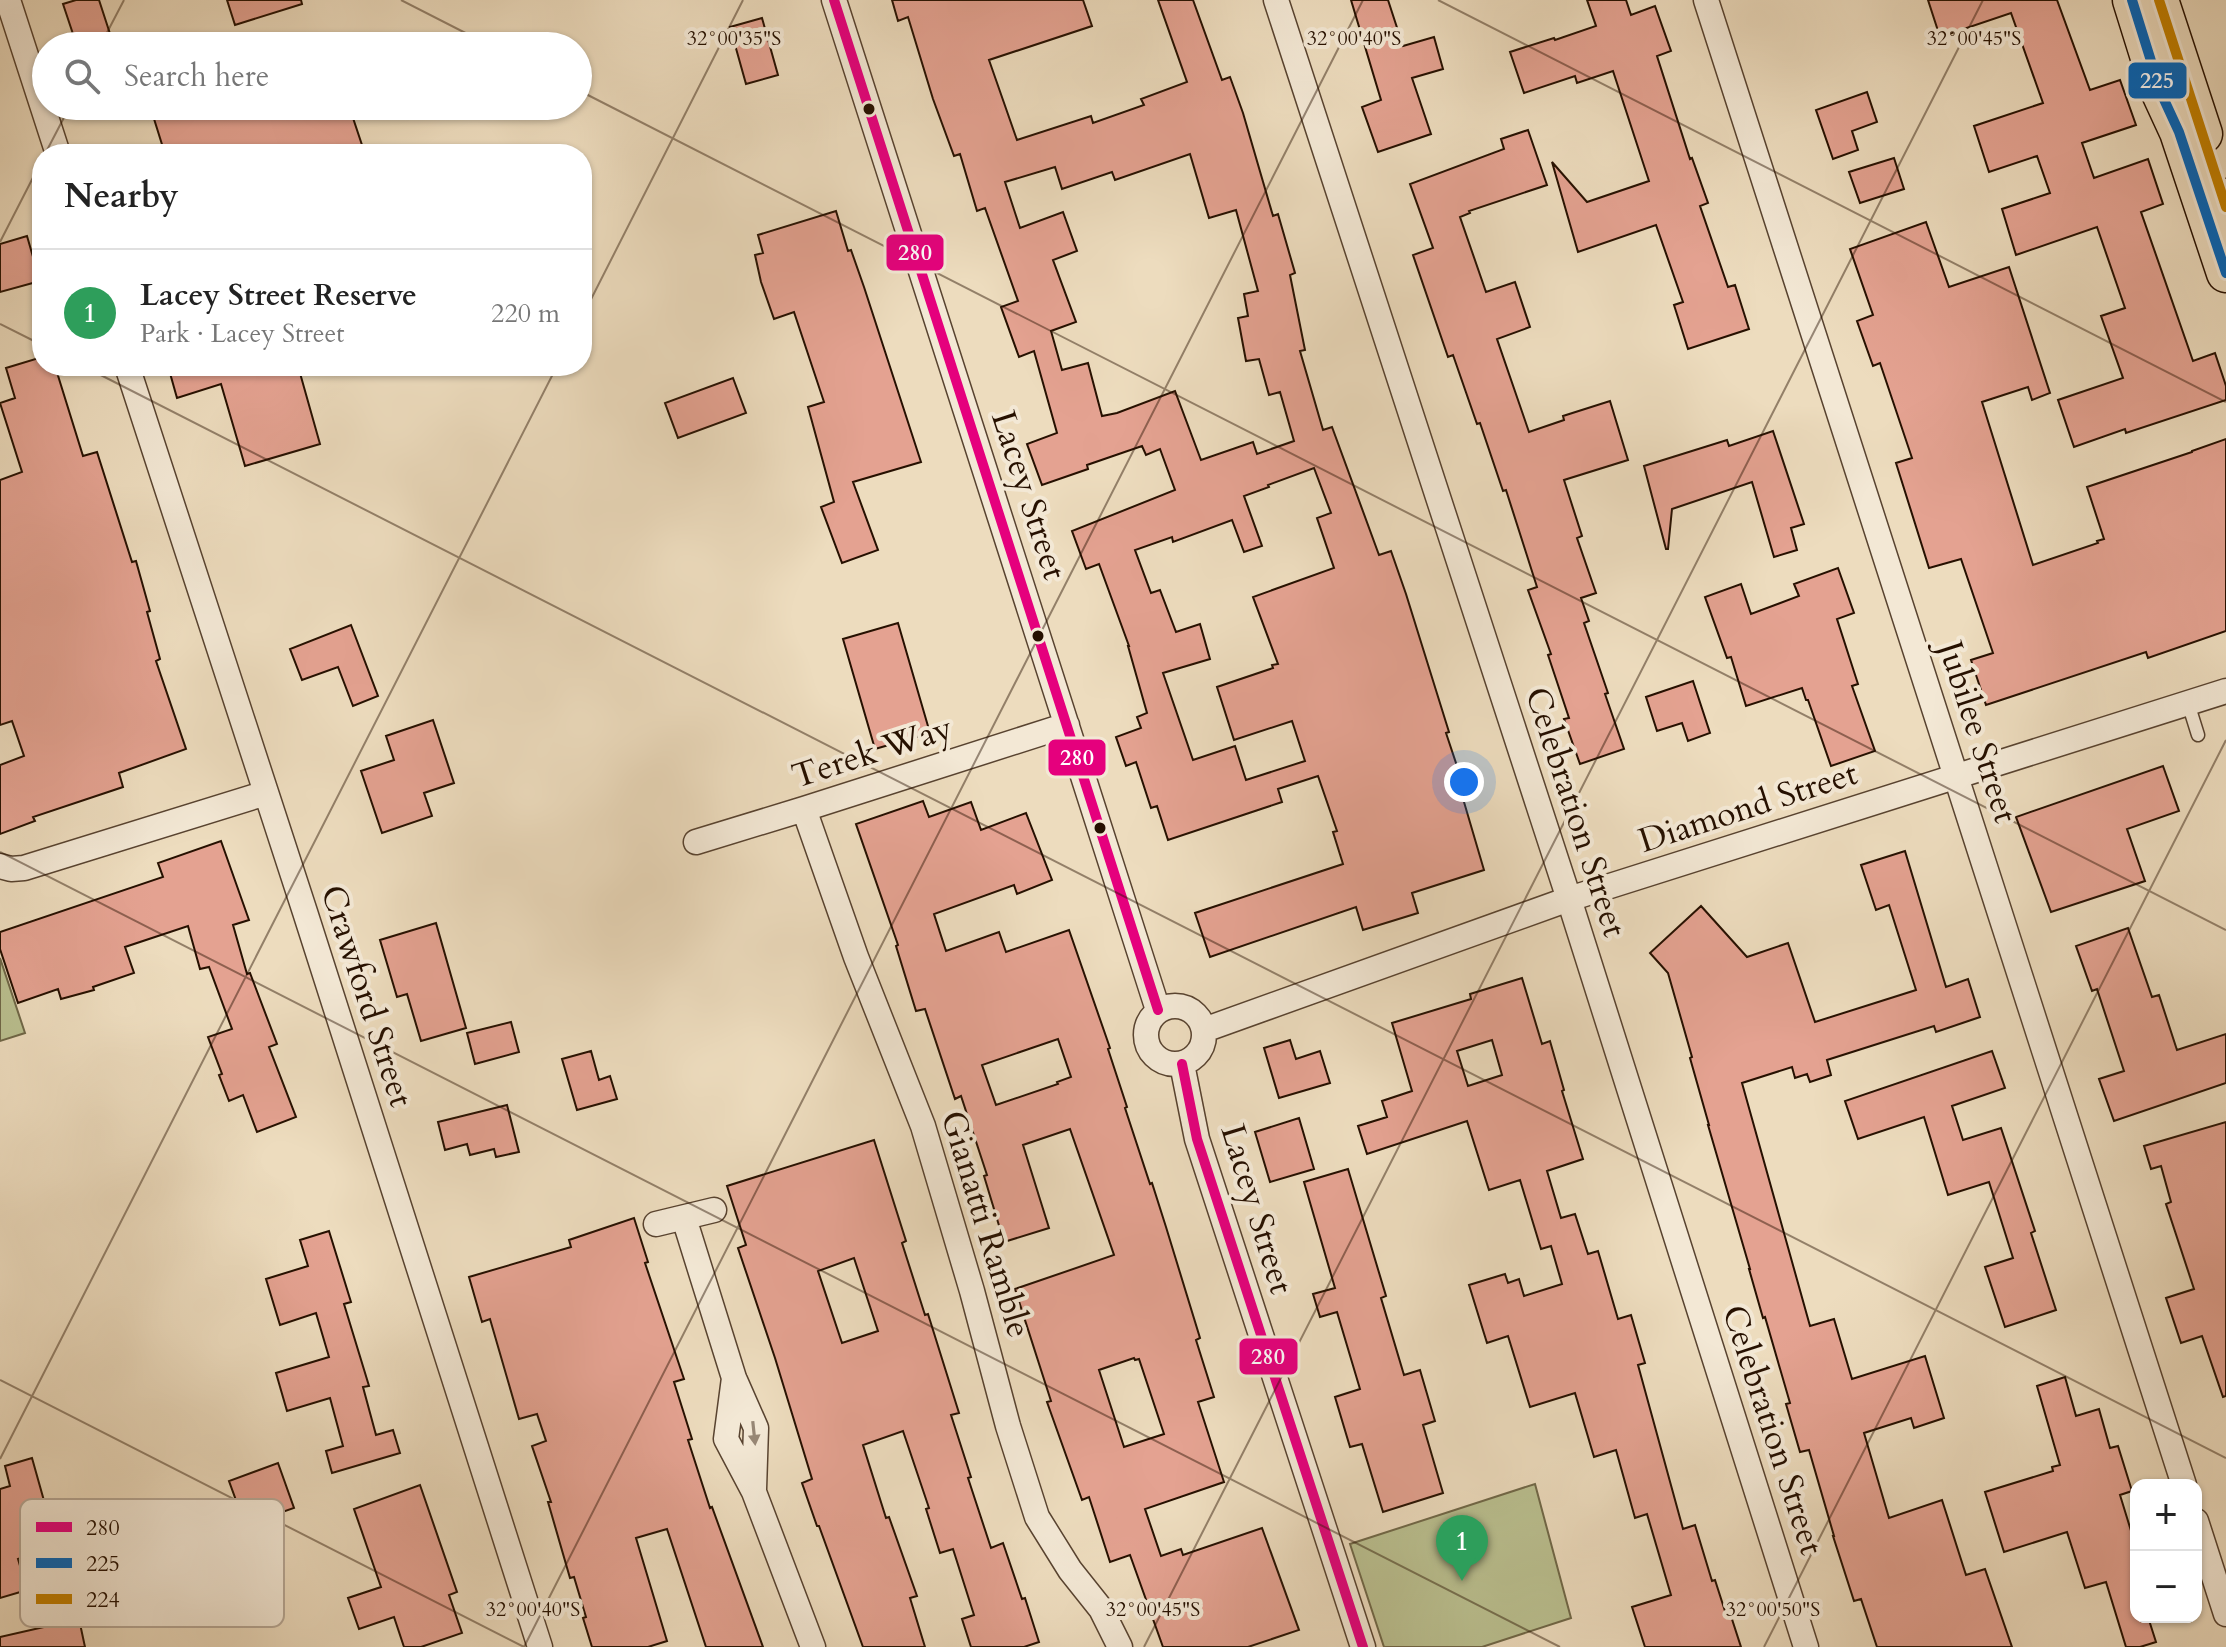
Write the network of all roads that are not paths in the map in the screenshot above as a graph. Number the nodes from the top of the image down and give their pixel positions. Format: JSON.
{"nodes":[{"id":1,"x":8,"y":0,"type":"edge"},
{"id":2,"x":834,"y":0,"type":"edge"},
{"id":3,"x":1276,"y":0,"type":"edge"},
{"id":4,"x":1706,"y":0,"type":"edge"},
{"id":5,"x":2132,"y":0,"type":"edge"},
{"id":6,"x":2142,"y":0,"type":"edge"},
{"id":7,"x":2159,"y":0,"type":"edge"},
{"id":8,"x":2149,"y":57,"type":"junction"},
{"id":9,"x":32,"y":74,"type":"edge"},
{"id":10,"x":47,"y":120,"type":"edge"},
{"id":11,"x":55,"y":144,"type":"edge"},
{"id":12,"x":2218,"y":193,"type":"edge"},
{"id":13,"x":2226,"y":273,"type":"edge"},
{"id":14,"x":130,"y":376,"type":"edge"},
{"id":15,"x":2226,"y":691,"type":"edge"},
{"id":16,"x":2188,"y":703,"type":"junction"},
{"id":17,"x":1067,"y":725,"type":"junction"},
{"id":18,"x":2198,"y":735,"type":"dead end"},
{"id":19,"x":1956,"y":776,"type":"junction"},
{"id":20,"x":266,"y":793,"type":"junction"},
{"id":21,"x":804,"y":809,"type":"junction"},
{"id":22,"x":696,"y":842,"type":"dead end"},
{"id":23,"x":0,"y":866,"type":"edge"},
{"id":24,"x":1569,"y":899,"type":"junction"},
{"id":25,"x":1158,"y":1010,"type":"junction"},
{"id":26,"x":1204,"y":1030,"type":"junction"},
{"id":27,"x":1182,"y":1064,"type":"junction"},
{"id":28,"x":714,"y":1210,"type":"dead end"},
{"id":29,"x":684,"y":1218,"type":"junction"},
{"id":30,"x":656,"y":1224,"type":"dead end"},
{"id":31,"x":2182,"y":1479,"type":"edge"},
{"id":32,"x":2202,"y":1540,"type":"edge"},
{"id":33,"x":2226,"y":1614,"type":"edge"},
{"id":34,"x":540,"y":1647,"type":"edge"},
{"id":35,"x":813,"y":1647,"type":"edge"},
{"id":36,"x":1120,"y":1647,"type":"edge"},
{"id":37,"x":1363,"y":1647,"type":"edge"},
{"id":38,"x":1806,"y":1647,"type":"edge"}],
"edges":[{"from":1,"to":9,"type":"street"},
{"from":2,"to":17,"type":"street","name":"Lacey Street"},
{"from":3,"to":24,"type":"street","name":"Celebration Street"},
{"from":4,"to":19,"type":"street","name":"Jubilee Street"},
{"from":5,"to":8,"type":"main road"},
{"from":6,"to":8,"type":"main road"},
{"from":7,"to":12,"type":"main road"},
{"from":8,"to":12,"type":"main road"},
{"from":10,"to":11,"type":"street"},
{"from":12,"to":13,"type":"main road"},
{"from":14,"to":20,"type":"street","name":"Crawford Street"},
{"from":15,"to":16,"type":"street","name":"Diamond Street"},
{"from":16,"to":18,"type":"lane"},
{"from":16,"to":19,"type":"street","name":"Diamond Street"},
{"from":17,"to":21,"type":"street","name":"Terek Way"},
{"from":17,"to":25,"type":"street","name":"Lacey Street"},
{"from":19,"to":24,"type":"street","name":"Diamond Street"},
{"from":19,"to":31,"type":"street","name":"Jubilee Street"},
{"from":20,"to":23,"type":"street"},
{"from":20,"to":34,"type":"street","name":"Crawford Street"},
{"from":21,"to":22,"type":"street","name":"Terek Way"},
{"from":21,"to":36,"type":"street","name":"Gianatti Ramble"},
{"from":24,"to":26,"type":"street","name":"Diamond Street"},
{"from":24,"to":38,"type":"street","name":"Celebration Street"},
{"from":25,"to":26,"type":"street"},
{"from":25,"to":27,"type":"street"},
{"from":26,"to":27,"type":"street"},
{"from":27,"to":37,"type":"street","name":"Lacey Street"},
{"from":28,"to":29,"type":"street"},
{"from":29,"to":30,"type":"street"},
{"from":29,"to":35,"type":"street"},
{"from":32,"to":33,"type":"street"}]}
